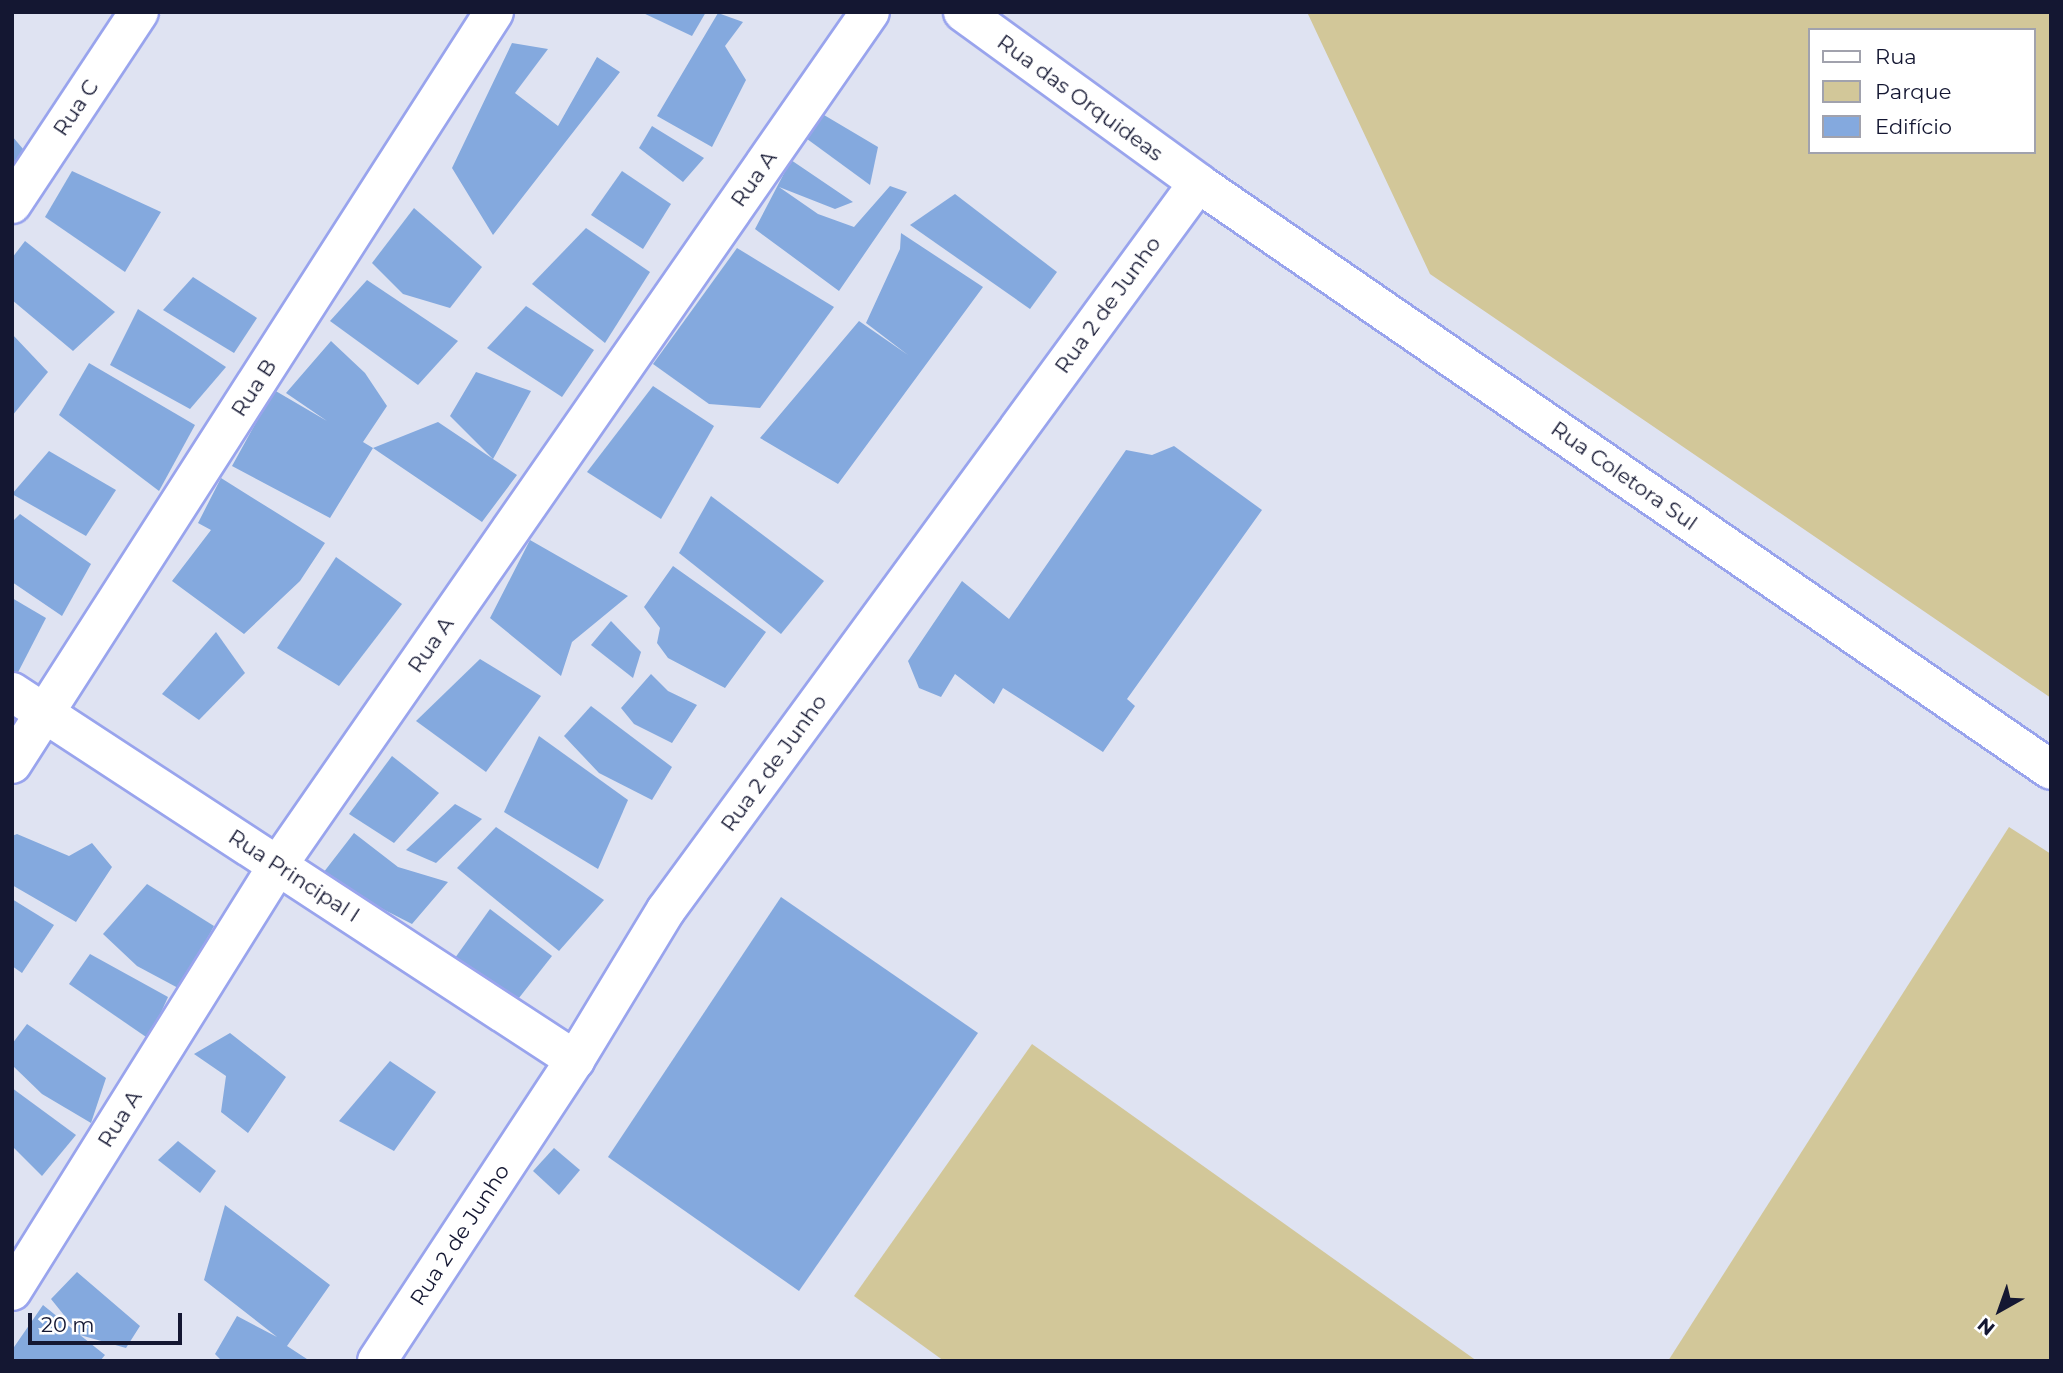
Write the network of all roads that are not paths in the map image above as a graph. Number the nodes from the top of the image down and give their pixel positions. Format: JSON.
{"nodes":[{"id":1,"x":139,"y":12,"type":"edge"},
{"id":2,"x":494,"y":12,"type":"edge"},
{"id":3,"x":870,"y":12,"type":"edge"},
{"id":4,"x":963,"y":12,"type":"edge"},
{"id":5,"x":1198,"y":183,"type":"junction"},
{"id":6,"x":12,"y":204,"type":"edge"},
{"id":7,"x":12,"y":692,"type":"edge"},
{"id":8,"x":46,"y":714,"type":"junction"},
{"id":9,"x":12,"y":764,"type":"edge"},
{"id":10,"x":2051,"y":770,"type":"edge"},
{"id":11,"x":278,"y":865,"type":"junction"},
{"id":12,"x":575,"y":1060,"type":"junction"},
{"id":13,"x":12,"y":1291,"type":"edge"},
{"id":14,"x":377,"y":1361,"type":"edge"}],
"edges":[{"from":1,"to":6,"type":"street","name":"Rua C"},
{"from":2,"to":8,"type":"street","name":"Rua B"},
{"from":3,"to":11,"type":"street","name":"Rua A"},
{"from":4,"to":5,"type":"street","name":"Rua das Orquideas"},
{"from":5,"to":10,"type":"street","name":"Rua Coletora Sul"},
{"from":5,"to":12,"type":"street","name":"Rua 2 de Junho"},
{"from":7,"to":8,"type":"street","name":"Rua Principal I"},
{"from":8,"to":9,"type":"street","name":"Rua B"},
{"from":8,"to":11,"type":"street","name":"Rua Principal I"},
{"from":11,"to":12,"type":"street","name":"Rua Principal I"},
{"from":11,"to":13,"type":"street","name":"Rua A"},
{"from":12,"to":14,"type":"street","name":"Rua 2 de Junho"}]}
